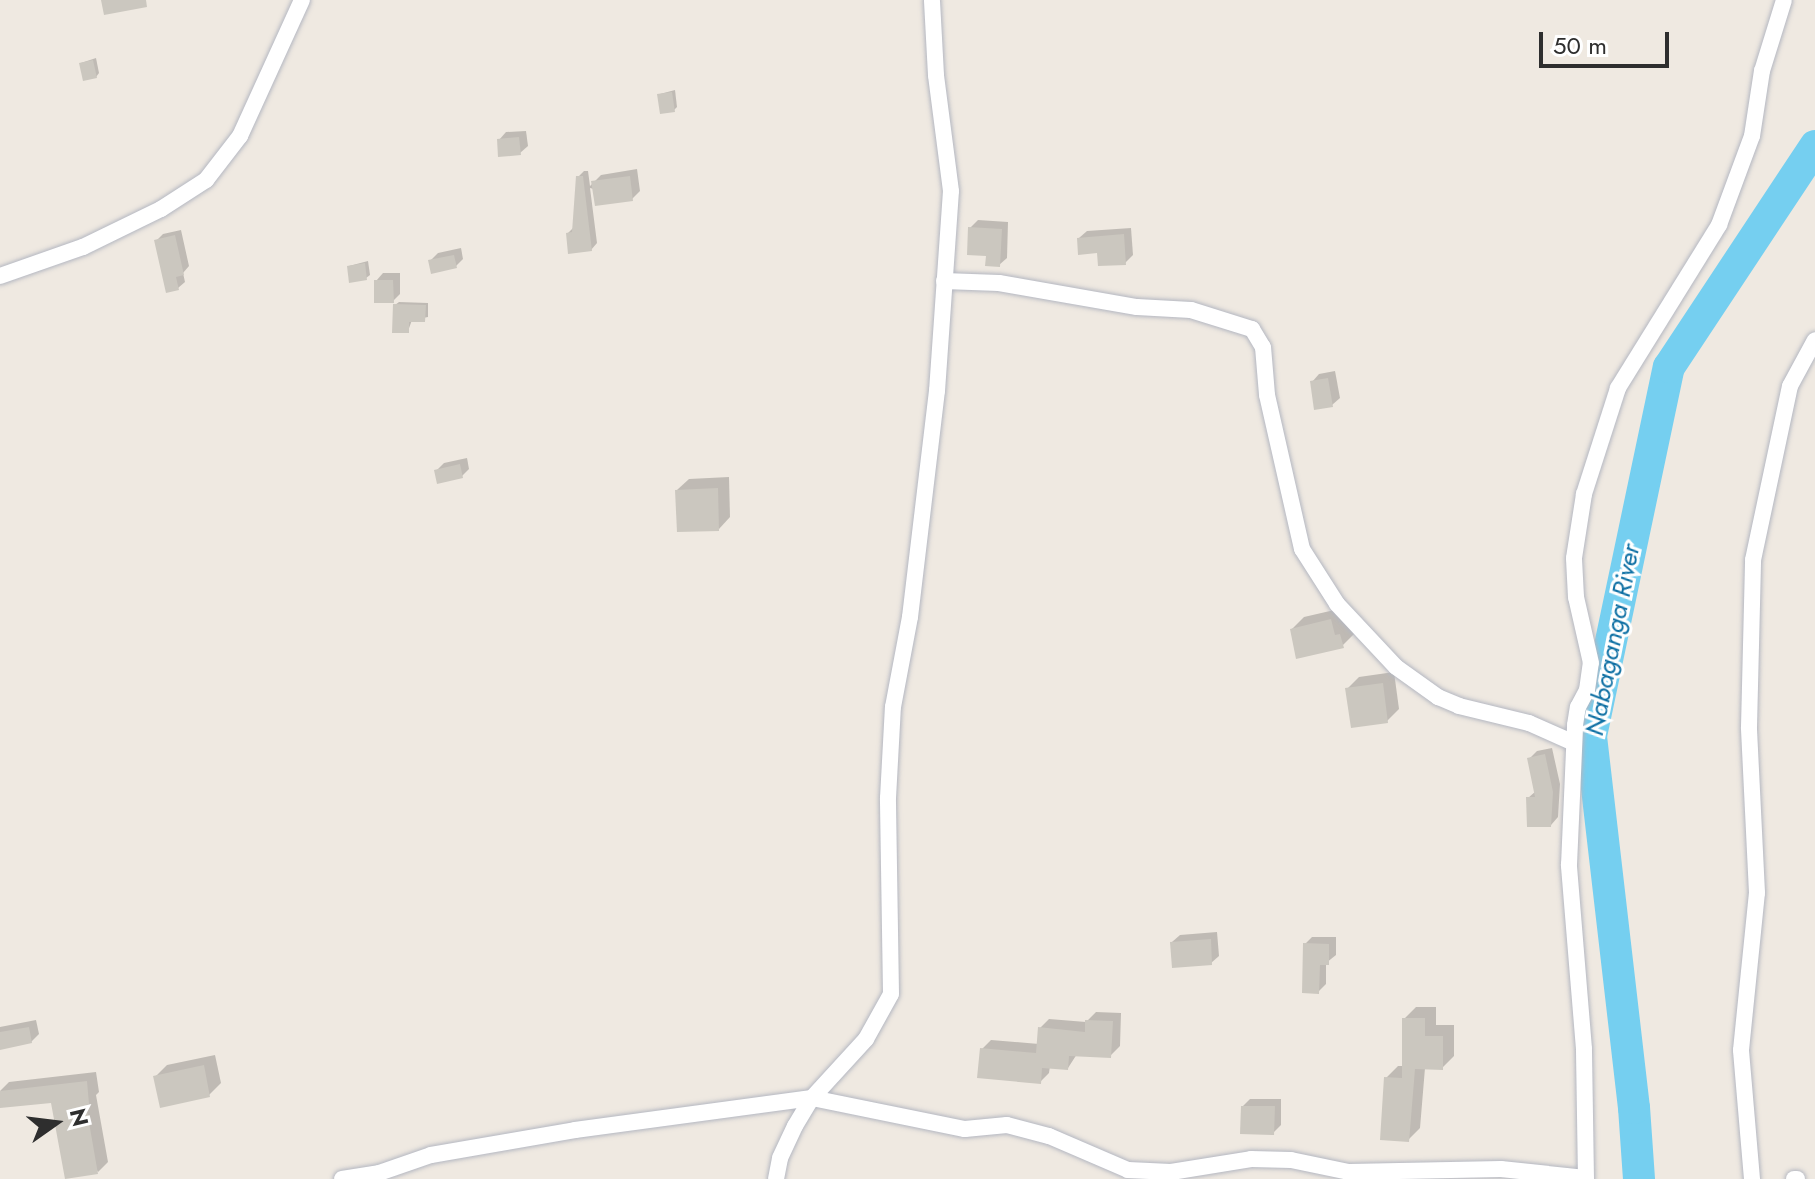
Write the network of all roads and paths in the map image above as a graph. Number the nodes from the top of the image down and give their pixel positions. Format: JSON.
{"nodes":[{"id":1,"x":302,"y":0,"type":"edge"},
{"id":2,"x":932,"y":0,"type":"edge"},
{"id":3,"x":1784,"y":0,"type":"edge"},
{"id":4,"x":0,"y":276,"type":"edge"},
{"id":5,"x":944,"y":281,"type":"junction"},
{"id":6,"x":1815,"y":340,"type":"edge"},
{"id":7,"x":1574,"y":743,"type":"junction"},
{"id":8,"x":812,"y":1098,"type":"junction"},
{"id":9,"x":342,"y":1179,"type":"edge"},
{"id":10,"x":776,"y":1179,"type":"edge"},
{"id":11,"x":1586,"y":1179,"type":"edge"},
{"id":12,"x":1752,"y":1179,"type":"edge"}],
"edges":[{"from":1,"to":4,"type":"street"},
{"from":2,"to":5,"type":"street"},
{"from":3,"to":7,"type":"street"},
{"from":5,"to":7,"type":"street"},
{"from":5,"to":8,"type":"street"},
{"from":6,"to":12,"type":"street"},
{"from":7,"to":11,"type":"street"},
{"from":8,"to":9,"type":"street"},
{"from":8,"to":10,"type":"street"},
{"from":8,"to":11,"type":"street"}]}
